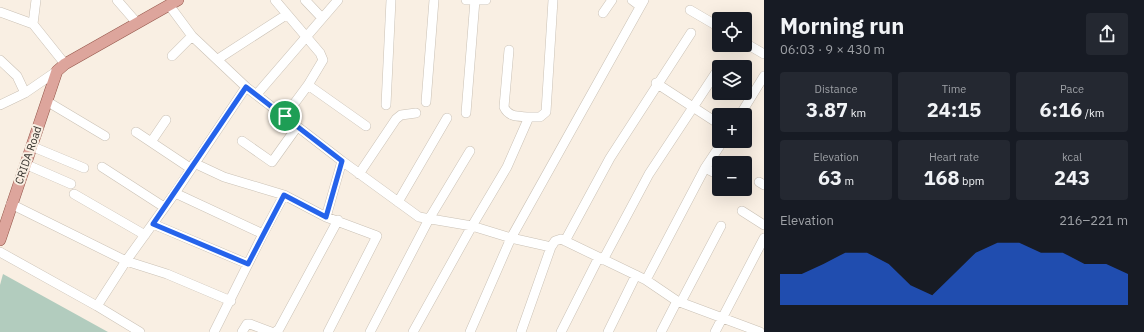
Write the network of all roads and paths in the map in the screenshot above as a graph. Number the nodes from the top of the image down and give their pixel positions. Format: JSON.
{"nodes":[{"id":1,"x":36,"y":0,"type":"edge"},
{"id":2,"x":117,"y":0,"type":"edge"},
{"id":3,"x":275,"y":0,"type":"edge"},
{"id":4,"x":305,"y":0,"type":"edge"},
{"id":5,"x":337,"y":0,"type":"edge"},
{"id":6,"x":391,"y":0,"type":"edge"},
{"id":7,"x":434,"y":0,"type":"edge"},
{"id":8,"x":466,"y":0,"type":"edge"},
{"id":9,"x":476,"y":0,"type":"edge"},
{"id":10,"x":486,"y":0,"type":"edge"},
{"id":11,"x":553,"y":0,"type":"edge"},
{"id":12,"x":612,"y":0,"type":"edge"},
{"id":13,"x":632,"y":0,"type":"edge"},
{"id":14,"x":173,"y":2,"type":"edge"},
{"id":15,"x":642,"y":3,"type":"edge"},
{"id":16,"x":690,"y":10,"type":"dead end"},
{"id":17,"x":0,"y":12,"type":"edge"},
{"id":18,"x":603,"y":13,"type":"dead end"},
{"id":19,"x":286,"y":15,"type":"junction"},
{"id":20,"x":322,"y":18,"type":"junction"},
{"id":21,"x":712,"y":23,"type":"edge"},
{"id":22,"x":33,"y":24,"type":"junction"},
{"id":23,"x":137,"y":24,"type":"junction"},
{"id":24,"x":691,"y":33,"type":"dead end"},
{"id":25,"x":192,"y":36,"type":"junction"},
{"id":26,"x":305,"y":38,"type":"junction"},
{"id":27,"x":752,"y":47,"type":"edge"},
{"id":28,"x":509,"y":50,"type":"dead end"},
{"id":29,"x":764,"y":54,"type":"edge"},
{"id":30,"x":172,"y":56,"type":"dead end"},
{"id":31,"x":218,"y":59,"type":"junction"},
{"id":32,"x":0,"y":60,"type":"edge"},
{"id":33,"x":61,"y":68,"type":"junction"},
{"id":34,"x":764,"y":76,"type":"edge"},
{"id":35,"x":712,"y":78,"type":"edge"},
{"id":36,"x":656,"y":83,"type":"junction"},
{"id":37,"x":308,"y":85,"type":"junction"},
{"id":38,"x":246,"y":87,"type":"junction"},
{"id":39,"x":25,"y":93,"type":"junction"},
{"id":40,"x":257,"y":94,"type":"junction"},
{"id":41,"x":48,"y":102,"type":"junction"},
{"id":42,"x":426,"y":102,"type":"dead end"},
{"id":43,"x":0,"y":105,"type":"edge"},
{"id":44,"x":386,"y":105,"type":"dead end"},
{"id":45,"x":692,"y":108,"type":"junction"},
{"id":46,"x":744,"y":108,"type":"edge"},
{"id":47,"x":416,"y":113,"type":"dead end"},
{"id":48,"x":466,"y":113,"type":"dead end"},
{"id":49,"x":285,"y":116,"type":"junction"},
{"id":50,"x":529,"y":117,"type":"junction"},
{"id":51,"x":447,"y":118,"type":"dead end"},
{"id":52,"x":166,"y":120,"type":"dead end"},
{"id":53,"x":712,"y":120,"type":"edge"},
{"id":54,"x":366,"y":126,"type":"dead end"},
{"id":55,"x":297,"y":127,"type":"junction"},
{"id":56,"x":136,"y":132,"type":"dead end"},
{"id":57,"x":105,"y":136,"type":"dead end"},
{"id":58,"x":242,"y":141,"type":"dead end"},
{"id":59,"x":151,"y":142,"type":"junction"},
{"id":60,"x":31,"y":146,"type":"junction"},
{"id":61,"x":718,"y":148,"type":"edge"},
{"id":62,"x":470,"y":151,"type":"dead end"},
{"id":63,"x":342,"y":161,"type":"junction"},
{"id":64,"x":25,"y":164,"type":"junction"},
{"id":65,"x":192,"y":165,"type":"junction"},
{"id":66,"x":102,"y":167,"type":"dead end"},
{"id":67,"x":84,"y":168,"type":"dead end"},
{"id":68,"x":705,"y":168,"type":"junction"},
{"id":69,"x":712,"y":172,"type":"edge"},
{"id":70,"x":359,"y":174,"type":"junction"},
{"id":71,"x":71,"y":184,"type":"dead end"},
{"id":72,"x":175,"y":193,"type":"junction"},
{"id":73,"x":74,"y":194,"type":"dead end"},
{"id":74,"x":284,"y":195,"type":"junction"},
{"id":75,"x":398,"y":202,"type":"junction"},
{"id":76,"x":11,"y":204,"type":"junction"},
{"id":77,"x":164,"y":207,"type":"junction"},
{"id":78,"x":742,"y":210,"type":"dead end"},
{"id":79,"x":326,"y":217,"type":"junction"},
{"id":80,"x":429,"y":219,"type":"junction"},
{"id":81,"x":338,"y":220,"type":"junction"},
{"id":82,"x":153,"y":224,"type":"junction"},
{"id":83,"x":764,"y":225,"type":"edge"},
{"id":84,"x":472,"y":226,"type":"junction"},
{"id":85,"x":721,"y":226,"type":"dead end"},
{"id":86,"x":263,"y":234,"type":"junction"},
{"id":87,"x":145,"y":235,"type":"junction"},
{"id":88,"x":511,"y":238,"type":"junction"},
{"id":89,"x":764,"y":238,"type":"edge"},
{"id":90,"x":0,"y":239,"type":"edge"},
{"id":91,"x":565,"y":241,"type":"junction"},
{"id":92,"x":551,"y":247,"type":"junction"},
{"id":93,"x":0,"y":252,"type":"edge"},
{"id":94,"x":600,"y":260,"type":"junction"},
{"id":95,"x":126,"y":261,"type":"junction"},
{"id":96,"x":248,"y":264,"type":"junction"},
{"id":97,"x":636,"y":275,"type":"junction"},
{"id":98,"x":646,"y":280,"type":"junction"},
{"id":99,"x":230,"y":301,"type":"junction"},
{"id":100,"x":679,"y":301,"type":"junction"},
{"id":101,"x":97,"y":306,"type":"junction"},
{"id":102,"x":723,"y":319,"type":"junction"},
{"id":103,"x":140,"y":332,"type":"edge"},
{"id":104,"x":214,"y":332,"type":"edge"},
{"id":105,"x":242,"y":332,"type":"edge"},
{"id":106,"x":271,"y":332,"type":"edge"},
{"id":107,"x":275,"y":332,"type":"edge"},
{"id":108,"x":328,"y":332,"type":"edge"},
{"id":109,"x":370,"y":332,"type":"edge"},
{"id":110,"x":413,"y":332,"type":"edge"},
{"id":111,"x":470,"y":332,"type":"edge"},
{"id":112,"x":521,"y":332,"type":"edge"},
{"id":113,"x":561,"y":332,"type":"edge"},
{"id":114,"x":608,"y":332,"type":"edge"},
{"id":115,"x":661,"y":332,"type":"edge"},
{"id":116,"x":715,"y":332,"type":"edge"},
{"id":117,"x":759,"y":332,"type":"edge"}],
"edges":[{"from":1,"to":22,"type":"street"},
{"from":2,"to":23,"type":"street"},
{"from":3,"to":19,"type":"street"},
{"from":4,"to":20,"type":"street"},
{"from":5,"to":20,"type":"street"},
{"from":6,"to":44,"type":"street"},
{"from":7,"to":42,"type":"street"},
{"from":8,"to":9,"type":"street"},
{"from":9,"to":10,"type":"street"},
{"from":9,"to":48,"type":"street"},
{"from":11,"to":50,"type":"street"},
{"from":12,"to":18,"type":"street"},
{"from":13,"to":15,"type":"street"},
{"from":14,"to":23,"type":"main road"},
{"from":14,"to":25,"type":"street"},
{"from":15,"to":88,"type":"street"},
{"from":16,"to":21,"type":"street"},
{"from":17,"to":22,"type":"street"},
{"from":19,"to":26,"type":"street"},
{"from":19,"to":31,"type":"street"},
{"from":20,"to":26,"type":"street"},
{"from":22,"to":33,"type":"street"},
{"from":23,"to":33,"type":"main road"},
{"from":24,"to":36,"type":"street"},
{"from":25,"to":30,"type":"street"},
{"from":25,"to":31,"type":"street"},
{"from":26,"to":37,"type":"street"},
{"from":26,"to":40,"type":"street"},
{"from":27,"to":29,"type":"street"},
{"from":28,"to":50,"type":"street"},
{"from":31,"to":38,"type":"street"},
{"from":32,"to":39,"type":"street"},
{"from":33,"to":39,"type":"street"},
{"from":33,"to":41,"type":"main road","name":"CRIDA Road"},
{"from":34,"to":46,"type":"street"},
{"from":35,"to":45,"type":"street"},
{"from":36,"to":45,"type":"street"},
{"from":36,"to":91,"type":"street"},
{"from":37,"to":49,"type":"street"},
{"from":37,"to":54,"type":"street"},
{"from":38,"to":40,"type":"street"},
{"from":38,"to":65,"type":"street"},
{"from":39,"to":43,"type":"street"},
{"from":40,"to":49,"type":"street"},
{"from":41,"to":57,"type":"street"},
{"from":41,"to":60,"type":"main road","name":"CRIDA Road"},
{"from":45,"to":53,"type":"street"},
{"from":45,"to":94,"type":"street"},
{"from":47,"to":70,"type":"street"},
{"from":49,"to":55,"type":"street"},
{"from":50,"to":84,"type":"street"},
{"from":51,"to":75,"type":"street"},
{"from":52,"to":59,"type":"street"},
{"from":55,"to":58,"type":"street"},
{"from":55,"to":63,"type":"street"},
{"from":56,"to":59,"type":"street"},
{"from":59,"to":65,"type":"street"},
{"from":60,"to":64,"type":"main road","name":"CRIDA Road"},
{"from":60,"to":67,"type":"street"},
{"from":61,"to":68,"type":"street"},
{"from":62,"to":80,"type":"street"},
{"from":63,"to":70,"type":"street"},
{"from":63,"to":79,"type":"street"},
{"from":64,"to":71,"type":"street"},
{"from":64,"to":76,"type":"main road","name":"CRIDA Road"},
{"from":65,"to":72,"type":"street"},
{"from":65,"to":74,"type":"street"},
{"from":66,"to":77,"type":"street"},
{"from":68,"to":69,"type":"street"},
{"from":68,"to":98,"type":"street"},
{"from":70,"to":75,"type":"street"},
{"from":72,"to":77,"type":"street"},
{"from":72,"to":86,"type":"street"},
{"from":73,"to":87,"type":"street"},
{"from":74,"to":79,"type":"street"},
{"from":74,"to":86,"type":"street"},
{"from":75,"to":80,"type":"street"},
{"from":76,"to":90,"type":"main road","name":"CRIDA Road"},
{"from":76,"to":95,"type":"street"},
{"from":77,"to":82,"type":"street"},
{"from":78,"to":83,"type":"street"},
{"from":79,"to":81,"type":"street"},
{"from":80,"to":84,"type":"street"},
{"from":80,"to":109,"type":"street"},
{"from":81,"to":107,"type":"street"},
{"from":81,"to":108,"type":"street"},
{"from":82,"to":87,"type":"street"},
{"from":82,"to":96,"type":"street"},
{"from":84,"to":88,"type":"street"},
{"from":84,"to":110,"type":"street"},
{"from":85,"to":100,"type":"street"},
{"from":86,"to":96,"type":"street"},
{"from":87,"to":95,"type":"street"},
{"from":88,"to":92,"type":"street"},
{"from":88,"to":111,"type":"street"},
{"from":89,"to":102,"type":"street"},
{"from":91,"to":92,"type":"street"},
{"from":91,"to":94,"type":"street"},
{"from":92,"to":112,"type":"street"},
{"from":93,"to":101,"type":"street"},
{"from":94,"to":97,"type":"street"},
{"from":94,"to":113,"type":"street"},
{"from":95,"to":99,"type":"street"},
{"from":95,"to":101,"type":"street"},
{"from":96,"to":99,"type":"street"},
{"from":97,"to":98,"type":"street"},
{"from":97,"to":114,"type":"street"},
{"from":98,"to":100,"type":"street"},
{"from":99,"to":104,"type":"street"},
{"from":100,"to":102,"type":"street"},
{"from":100,"to":115,"type":"street"},
{"from":101,"to":103,"type":"street"},
{"from":102,"to":116,"type":"street"},
{"from":102,"to":117,"type":"street"},
{"from":105,"to":106,"type":"street"}]}
